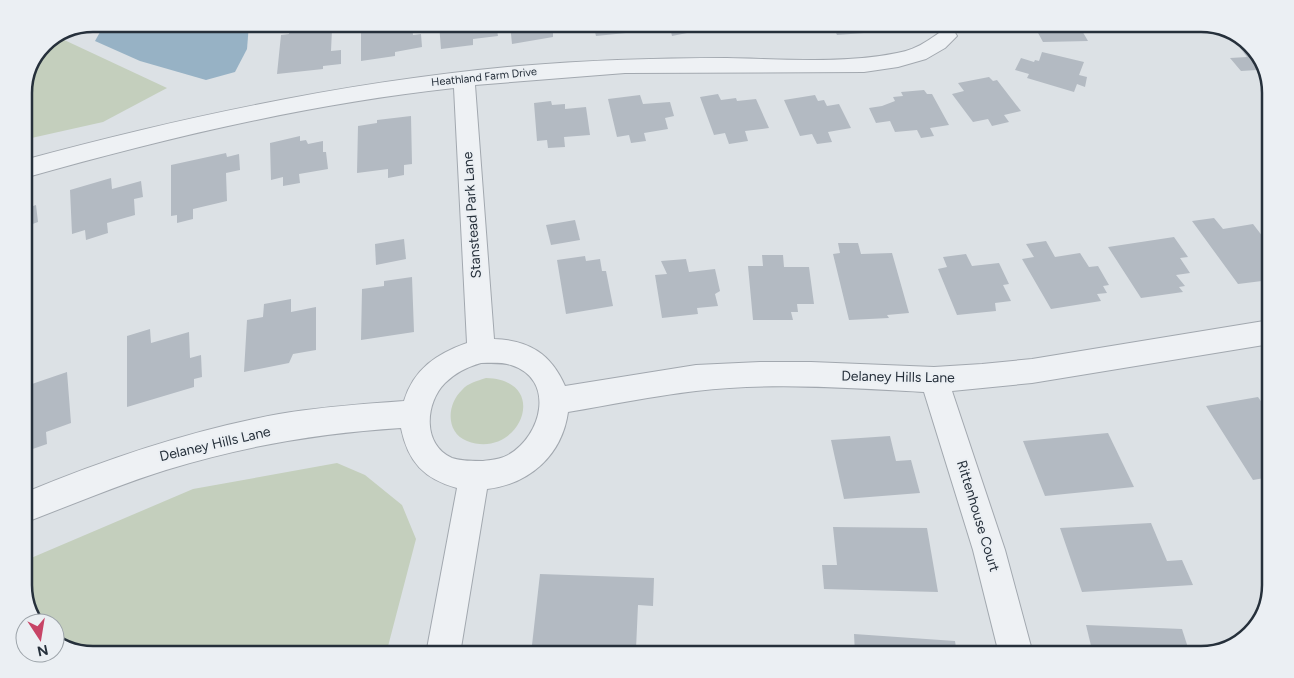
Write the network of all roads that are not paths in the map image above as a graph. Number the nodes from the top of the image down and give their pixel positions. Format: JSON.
{"nodes":[{"id":1,"x":947,"y":36,"type":"dead end"},
{"id":2,"x":464,"y":79,"type":"junction"},
{"id":3,"x":33,"y":166,"type":"edge"},
{"id":4,"x":1261,"y":333,"type":"edge"},
{"id":5,"x":480,"y":351,"type":"junction"},
{"id":6,"x":934,"y":380,"type":"junction"},
{"id":7,"x":555,"y":401,"type":"junction"},
{"id":8,"x":415,"y":414,"type":"junction"},
{"id":9,"x":474,"y":477,"type":"junction"},
{"id":10,"x":33,"y":504,"type":"edge"},
{"id":11,"x":444,"y":646,"type":"edge"},
{"id":12,"x":1014,"y":646,"type":"edge"}],
"edges":[{"from":1,"to":2,"type":"street","name":"Heathland Farm Drive"},
{"from":2,"to":3,"type":"street","name":"Heathland Farm Drive"},
{"from":2,"to":5,"type":"street","name":"Stanstead Park Lane"},
{"from":4,"to":6,"type":"street","name":"Delaney Hills Lane"},
{"from":5,"to":7,"type":"street"},
{"from":5,"to":8,"type":"street"},
{"from":6,"to":7,"type":"street","name":"Delaney Hills Lane"},
{"from":6,"to":12,"type":"street","name":"Rittenhouse Court"},
{"from":7,"to":9,"type":"street"},
{"from":8,"to":9,"type":"street"},
{"from":8,"to":10,"type":"street","name":"Delaney Hills Lane"},
{"from":9,"to":11,"type":"street"}]}
